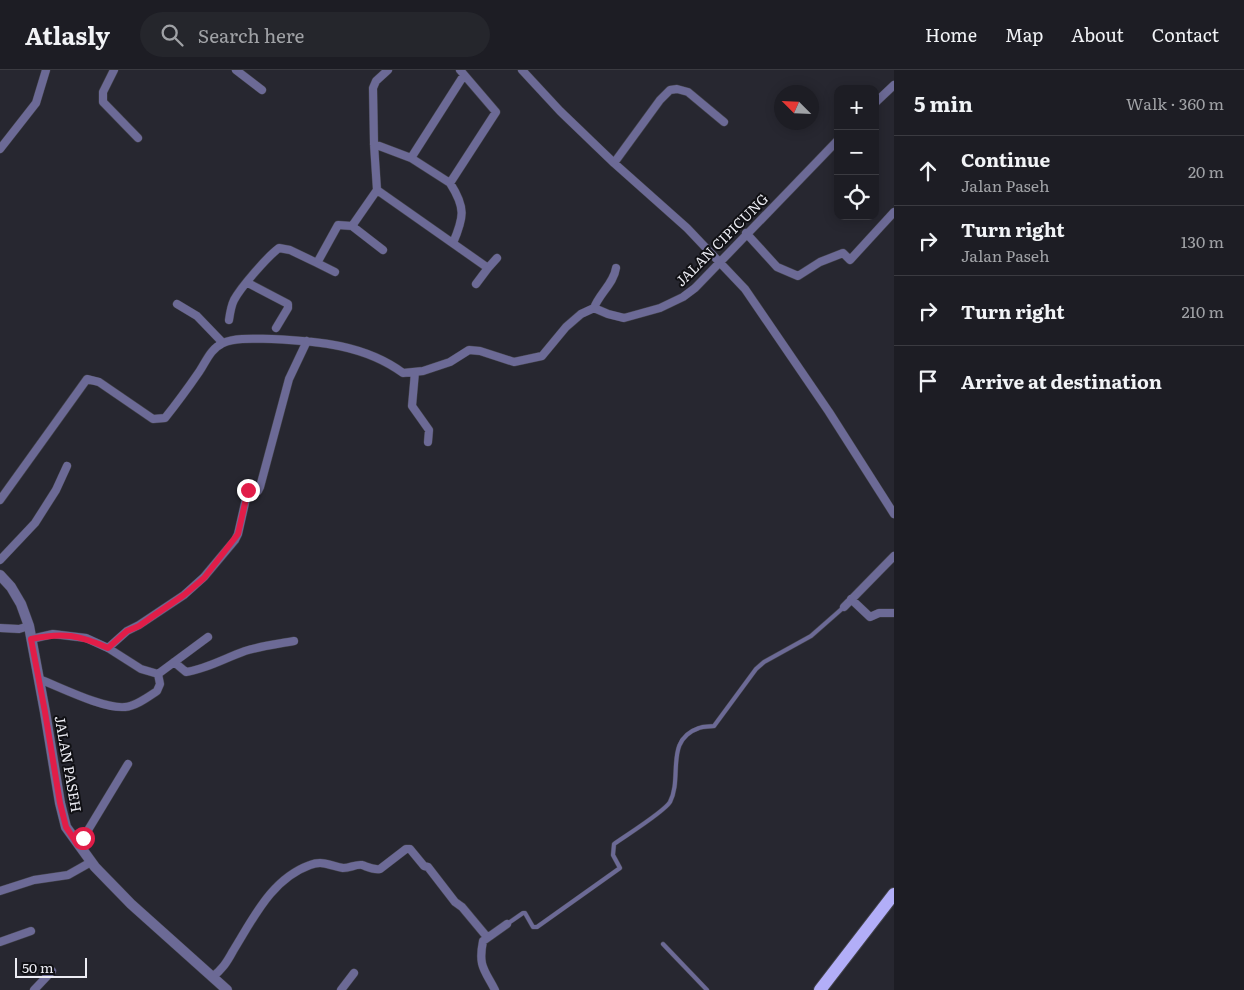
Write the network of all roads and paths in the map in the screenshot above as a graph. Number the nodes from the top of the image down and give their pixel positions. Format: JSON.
{"nodes":[{"id":1,"x":46,"y":70,"type":"edge"},
{"id":2,"x":114,"y":70,"type":"edge"},
{"id":3,"x":236,"y":70,"type":"edge"},
{"id":4,"x":388,"y":70,"type":"edge"},
{"id":5,"x":522,"y":70,"type":"edge"},
{"id":6,"x":462,"y":73,"type":"edge"},
{"id":7,"x":894,"y":85,"type":"edge"},
{"id":8,"x":262,"y":90,"type":"dead end"},
{"id":9,"x":879,"y":99,"type":"edge"},
{"id":10,"x":724,"y":122,"type":"dead end"},
{"id":11,"x":138,"y":138,"type":"dead end"},
{"id":12,"x":374,"y":144,"type":"junction"},
{"id":13,"x":834,"y":144,"type":"edge"},
{"id":14,"x":0,"y":149,"type":"edge"},
{"id":15,"x":411,"y":158,"type":"junction"},
{"id":16,"x":614,"y":163,"type":"junction"},
{"id":17,"x":450,"y":183,"type":"junction"},
{"id":18,"x":377,"y":190,"type":"junction"},
{"id":19,"x":894,"y":212,"type":"edge"},
{"id":20,"x":352,"y":226,"type":"junction"},
{"id":21,"x":746,"y":233,"type":"junction"},
{"id":22,"x":453,"y":243,"type":"junction"},
{"id":23,"x":383,"y":250,"type":"dead end"},
{"id":24,"x":497,"y":258,"type":"dead end"},
{"id":25,"x":720,"y":262,"type":"junction"},
{"id":26,"x":317,"y":263,"type":"junction"},
{"id":27,"x":488,"y":268,"type":"junction"},
{"id":28,"x":616,"y":268,"type":"dead end"},
{"id":29,"x":335,"y":272,"type":"dead end"},
{"id":30,"x":248,"y":283,"type":"junction"},
{"id":31,"x":476,"y":284,"type":"dead end"},
{"id":32,"x":176,"y":304,"type":"dead end"},
{"id":33,"x":594,"y":308,"type":"junction"},
{"id":34,"x":230,"y":320,"type":"dead end"},
{"id":35,"x":276,"y":328,"type":"dead end"},
{"id":36,"x":307,"y":341,"type":"junction"},
{"id":37,"x":224,"y":343,"type":"junction"},
{"id":38,"x":415,"y":372,"type":"junction"},
{"id":39,"x":428,"y":442,"type":"dead end"},
{"id":40,"x":67,"y":466,"type":"dead end"},
{"id":41,"x":0,"y":500,"type":"edge"},
{"id":42,"x":894,"y":514,"type":"edge"},
{"id":43,"x":894,"y":556,"type":"edge"},
{"id":44,"x":0,"y":560,"type":"edge"},
{"id":45,"x":0,"y":575,"type":"edge"},
{"id":46,"x":851,"y":599,"type":"junction"},
{"id":47,"x":844,"y":607,"type":"joint"},
{"id":48,"x":894,"y":613,"type":"edge"},
{"id":49,"x":29,"y":626,"type":"junction"},
{"id":50,"x":0,"y":628,"type":"edge"},
{"id":51,"x":208,"y":637,"type":"dead end"},
{"id":52,"x":31,"y":639,"type":"junction"},
{"id":53,"x":294,"y":642,"type":"dead end"},
{"id":54,"x":108,"y":648,"type":"junction"},
{"id":55,"x":174,"y":662,"type":"junction"},
{"id":56,"x":158,"y":674,"type":"junction"},
{"id":57,"x":39,"y":679,"type":"junction"},
{"id":58,"x":128,"y":764,"type":"dead end"},
{"id":59,"x":78,"y":845,"type":"junction"},
{"id":60,"x":91,"y":862,"type":"junction"},
{"id":61,"x":0,"y":890,"type":"edge"},
{"id":62,"x":894,"y":894,"type":"edge"},
{"id":63,"x":507,"y":924,"type":"joint"},
{"id":64,"x":31,"y":931,"type":"dead end"},
{"id":65,"x":488,"y":937,"type":"junction"},
{"id":66,"x":0,"y":942,"type":"edge"},
{"id":67,"x":663,"y":944,"type":"dead end"},
{"id":68,"x":52,"y":971,"type":"dead end"},
{"id":69,"x":354,"y":973,"type":"dead end"},
{"id":70,"x":212,"y":977,"type":"junction"},
{"id":71,"x":34,"y":990,"type":"edge"},
{"id":72,"x":227,"y":990,"type":"edge"},
{"id":73,"x":341,"y":990,"type":"edge"},
{"id":74,"x":494,"y":990,"type":"edge"},
{"id":75,"x":707,"y":990,"type":"edge"},
{"id":76,"x":820,"y":990,"type":"edge"}],
"edges":[{"from":1,"to":14,"type":"street"},
{"from":2,"to":11,"type":"street"},
{"from":3,"to":8,"type":"street"},
{"from":4,"to":12,"type":"street"},
{"from":5,"to":16,"type":"street"},
{"from":6,"to":15,"type":"street"},
{"from":6,"to":17,"type":"street"},
{"from":7,"to":9,"type":"street"},
{"from":10,"to":16,"type":"street"},
{"from":12,"to":15,"type":"street"},
{"from":12,"to":18,"type":"street"},
{"from":13,"to":21,"type":"street","name":"JALAN CIPICUNG"},
{"from":15,"to":17,"type":"street"},
{"from":16,"to":25,"type":"street"},
{"from":17,"to":22,"type":"street"},
{"from":18,"to":20,"type":"street"},
{"from":18,"to":22,"type":"street"},
{"from":19,"to":21,"type":"street"},
{"from":20,"to":23,"type":"street"},
{"from":20,"to":26,"type":"street"},
{"from":21,"to":25,"type":"street","name":"JALAN CIPICUNG"},
{"from":22,"to":27,"type":"street"},
{"from":24,"to":27,"type":"street"},
{"from":25,"to":33,"type":"street","name":"JALAN CIPICUNG"},
{"from":25,"to":42,"type":"street"},
{"from":26,"to":29,"type":"street"},
{"from":26,"to":30,"type":"street"},
{"from":27,"to":31,"type":"street"},
{"from":28,"to":33,"type":"street"},
{"from":30,"to":34,"type":"street"},
{"from":30,"to":35,"type":"street"},
{"from":32,"to":37,"type":"street"},
{"from":33,"to":38,"type":"street"},
{"from":36,"to":37,"type":"street"},
{"from":36,"to":38,"type":"street"},
{"from":36,"to":54,"type":"street"},
{"from":37,"to":41,"type":"street"},
{"from":38,"to":39,"type":"street"},
{"from":40,"to":44,"type":"street"},
{"from":43,"to":46,"type":"street"},
{"from":45,"to":49,"type":"street","name":"JALAN PASEH"},
{"from":46,"to":47,"type":"street"},
{"from":46,"to":48,"type":"street"},
{"from":47,"to":63,"type":"lane"},
{"from":49,"to":50,"type":"street"},
{"from":49,"to":52,"type":"street","name":"JALAN PASEH"},
{"from":51,"to":55,"type":"street"},
{"from":52,"to":54,"type":"street"},
{"from":52,"to":57,"type":"street","name":"JALAN PASEH"},
{"from":53,"to":55,"type":"street"},
{"from":54,"to":56,"type":"street"},
{"from":55,"to":56,"type":"street"},
{"from":56,"to":57,"type":"street"},
{"from":57,"to":59,"type":"street","name":"JALAN PASEH"},
{"from":58,"to":59,"type":"street"},
{"from":59,"to":60,"type":"street","name":"JALAN PASEH"},
{"from":60,"to":61,"type":"street"},
{"from":60,"to":70,"type":"street","name":"JALAN PASEH"},
{"from":62,"to":76,"type":"main road"},
{"from":63,"to":65,"type":"street"},
{"from":64,"to":66,"type":"street"},
{"from":65,"to":70,"type":"street"},
{"from":65,"to":74,"type":"street"},
{"from":67,"to":75,"type":"lane"},
{"from":68,"to":71,"type":"street"},
{"from":69,"to":73,"type":"street"},
{"from":70,"to":72,"type":"street","name":"JALAN PASEH"}]}
